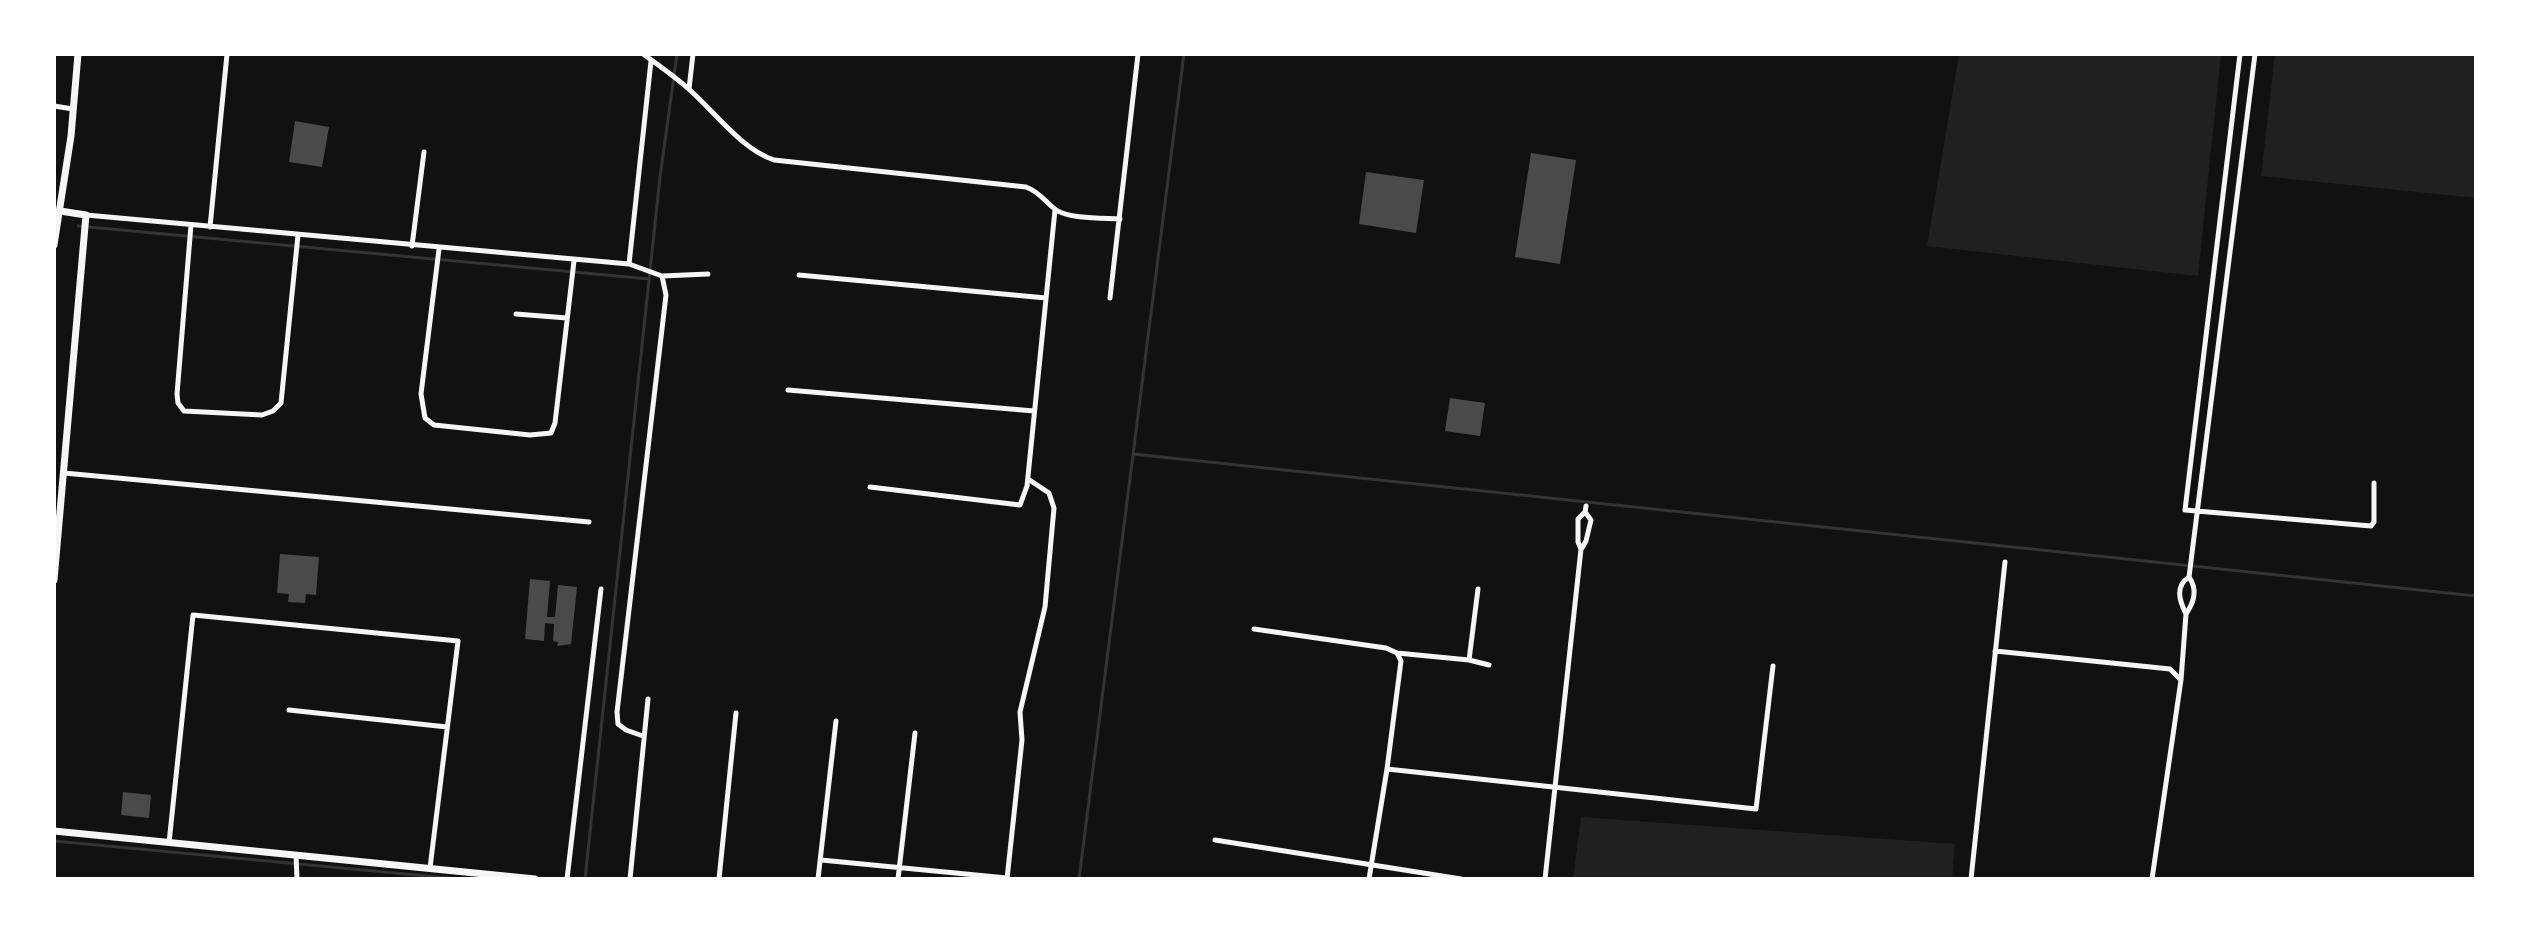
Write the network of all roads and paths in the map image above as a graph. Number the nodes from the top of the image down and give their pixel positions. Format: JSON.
{"nodes":[{"id":1,"x":67,"y":54,"type":"edge"},
{"id":2,"x":227,"y":54,"type":"edge"},
{"id":3,"x":643,"y":54,"type":"edge"},
{"id":4,"x":693,"y":54,"type":"edge"},
{"id":5,"x":1138,"y":54,"type":"edge"},
{"id":6,"x":2240,"y":54,"type":"edge"},
{"id":7,"x":2255,"y":54,"type":"edge"},
{"id":8,"x":78,"y":55,"type":"edge"},
{"id":9,"x":651,"y":60,"type":"junction"},
{"id":10,"x":689,"y":89,"type":"junction"},
{"id":11,"x":54,"y":106,"type":"edge"},
{"id":12,"x":73,"y":109,"type":"junction"},
{"id":13,"x":424,"y":152,"type":"dead end"},
{"id":14,"x":1055,"y":210,"type":"junction"},
{"id":15,"x":60,"y":211,"type":"junction"},
{"id":16,"x":86,"y":218,"type":"junction"},
{"id":17,"x":1120,"y":219,"type":"junction"},
{"id":18,"x":191,"y":225,"type":"junction"},
{"id":19,"x":210,"y":227,"type":"junction"},
{"id":20,"x":298,"y":235,"type":"junction"},
{"id":21,"x":54,"y":245,"type":"edge"},
{"id":22,"x":412,"y":246,"type":"junction"},
{"id":23,"x":438,"y":250,"type":"junction"},
{"id":24,"x":629,"y":264,"type":"junction"},
{"id":25,"x":574,"y":265,"type":"junction"},
{"id":26,"x":708,"y":274,"type":"dead end"},
{"id":27,"x":799,"y":275,"type":"dead end"},
{"id":28,"x":662,"y":276,"type":"junction"},
{"id":29,"x":1046,"y":298,"type":"junction"},
{"id":30,"x":1110,"y":298,"type":"dead end"},
{"id":31,"x":516,"y":314,"type":"dead end"},
{"id":32,"x":567,"y":318,"type":"junction"},
{"id":33,"x":788,"y":390,"type":"dead end"},
{"id":34,"x":1034,"y":411,"type":"junction"},
{"id":35,"x":64,"y":473,"type":"junction"},
{"id":36,"x":1028,"y":479,"type":"junction"},
{"id":37,"x":2374,"y":483,"type":"dead end"},
{"id":38,"x":870,"y":487,"type":"dead end"},
{"id":39,"x":2198,"y":512,"type":"junction"},
{"id":40,"x":589,"y":522,"type":"dead end"},
{"id":41,"x":1581,"y":549,"type":"junction"},
{"id":42,"x":2005,"y":562,"type":"dead end"},
{"id":43,"x":2189,"y":577,"type":"junction"},
{"id":44,"x":54,"y":580,"type":"edge"},
{"id":45,"x":601,"y":589,"type":"dead end"},
{"id":46,"x":1478,"y":589,"type":"dead end"},
{"id":47,"x":2186,"y":614,"type":"junction"},
{"id":48,"x":1254,"y":629,"type":"dead end"},
{"id":49,"x":1995,"y":651,"type":"junction"},
{"id":50,"x":1397,"y":653,"type":"junction"},
{"id":51,"x":1469,"y":660,"type":"junction"},
{"id":52,"x":1489,"y":665,"type":"dead end"},
{"id":53,"x":1773,"y":666,"type":"dead end"},
{"id":54,"x":2181,"y":680,"type":"junction"},
{"id":55,"x":648,"y":699,"type":"dead end"},
{"id":56,"x":289,"y":710,"type":"dead end"},
{"id":57,"x":736,"y":713,"type":"dead end"},
{"id":58,"x":836,"y":721,"type":"dead end"},
{"id":59,"x":447,"y":727,"type":"junction"},
{"id":60,"x":915,"y":733,"type":"dead end"},
{"id":61,"x":643,"y":736,"type":"junction"},
{"id":62,"x":1387,"y":769,"type":"junction"},
{"id":63,"x":1554,"y":786,"type":"junction"},
{"id":64,"x":54,"y":831,"type":"edge"},
{"id":65,"x":1215,"y":840,"type":"dead end"},
{"id":66,"x":169,"y":843,"type":"junction"},
{"id":67,"x":296,"y":858,"type":"junction"},
{"id":68,"x":821,"y":860,"type":"junction"},
{"id":69,"x":1371,"y":865,"type":"junction"},
{"id":70,"x":899,"y":867,"type":"junction"},
{"id":71,"x":430,"y":868,"type":"junction"},
{"id":72,"x":297,"y":876,"type":"edge"},
{"id":73,"x":1007,"y":878,"type":"edge"},
{"id":74,"x":535,"y":879,"type":"edge"},
{"id":75,"x":567,"y":879,"type":"edge"},
{"id":76,"x":630,"y":879,"type":"edge"},
{"id":77,"x":719,"y":879,"type":"edge"},
{"id":78,"x":818,"y":879,"type":"edge"},
{"id":79,"x":898,"y":879,"type":"edge"},
{"id":80,"x":1369,"y":879,"type":"edge"},
{"id":81,"x":1461,"y":879,"type":"edge"},
{"id":82,"x":1545,"y":879,"type":"edge"},
{"id":83,"x":1971,"y":879,"type":"edge"},
{"id":84,"x":2152,"y":879,"type":"edge"}],
"edges":[{"from":1,"to":8,"type":"street"},
{"from":2,"to":19,"type":"street"},
{"from":3,"to":9,"type":"street"},
{"from":4,"to":10,"type":"street"},
{"from":5,"to":17,"type":"street"},
{"from":6,"to":39,"type":"street"},
{"from":7,"to":39,"type":"street"},
{"from":8,"to":12,"type":"street"},
{"from":9,"to":10,"type":"street"},
{"from":9,"to":24,"type":"street"},
{"from":10,"to":14,"type":"street"},
{"from":11,"to":12,"type":"street"},
{"from":12,"to":15,"type":"street"},
{"from":13,"to":22,"type":"street"},
{"from":14,"to":17,"type":"street"},
{"from":14,"to":29,"type":"street"},
{"from":15,"to":16,"type":"street"},
{"from":15,"to":21,"type":"street"},
{"from":16,"to":18,"type":"street"},
{"from":16,"to":35,"type":"street"},
{"from":17,"to":30,"type":"street"},
{"from":18,"to":19,"type":"street"},
{"from":18,"to":20,"type":"street"},
{"from":19,"to":20,"type":"street"},
{"from":20,"to":22,"type":"street"},
{"from":22,"to":23,"type":"street"},
{"from":23,"to":25,"type":"street"},
{"from":23,"to":32,"type":"street"},
{"from":24,"to":25,"type":"street"},
{"from":24,"to":28,"type":"street"},
{"from":25,"to":32,"type":"street"},
{"from":26,"to":28,"type":"street"},
{"from":27,"to":29,"type":"street"},
{"from":28,"to":61,"type":"street"},
{"from":29,"to":34,"type":"street"},
{"from":31,"to":32,"type":"street"},
{"from":33,"to":34,"type":"street"},
{"from":34,"to":36,"type":"street"},
{"from":35,"to":40,"type":"street"},
{"from":35,"to":44,"type":"street"},
{"from":36,"to":38,"type":"street"},
{"from":36,"to":73,"type":"street"},
{"from":37,"to":39,"type":"street"},
{"from":39,"to":43,"type":"street"},
{"from":41,"to":41,"type":"street"},
{"from":41,"to":63,"type":"street"},
{"from":42,"to":49,"type":"street"},
{"from":43,"to":47,"type":"street"},
{"from":43,"to":47,"type":"street"},
{"from":45,"to":75,"type":"street"},
{"from":46,"to":51,"type":"street"},
{"from":47,"to":54,"type":"street"},
{"from":48,"to":50,"type":"street"},
{"from":49,"to":54,"type":"street"},
{"from":49,"to":83,"type":"street"},
{"from":50,"to":51,"type":"street"},
{"from":50,"to":62,"type":"street"},
{"from":51,"to":52,"type":"street"},
{"from":53,"to":63,"type":"street"},
{"from":54,"to":84,"type":"street"},
{"from":55,"to":61,"type":"street"},
{"from":56,"to":59,"type":"street"},
{"from":57,"to":77,"type":"street"},
{"from":58,"to":68,"type":"street"},
{"from":59,"to":66,"type":"street"},
{"from":59,"to":71,"type":"street"},
{"from":60,"to":70,"type":"street"},
{"from":61,"to":76,"type":"street"},
{"from":62,"to":63,"type":"street"},
{"from":62,"to":69,"type":"street"},
{"from":63,"to":82,"type":"street"},
{"from":64,"to":66,"type":"street"},
{"from":65,"to":69,"type":"street"},
{"from":66,"to":67,"type":"street"},
{"from":67,"to":71,"type":"street"},
{"from":67,"to":72,"type":"street"},
{"from":68,"to":70,"type":"street"},
{"from":68,"to":78,"type":"street"},
{"from":69,"to":80,"type":"street"},
{"from":69,"to":81,"type":"street"},
{"from":70,"to":73,"type":"street"},
{"from":70,"to":79,"type":"street"},
{"from":71,"to":74,"type":"street"}]}
